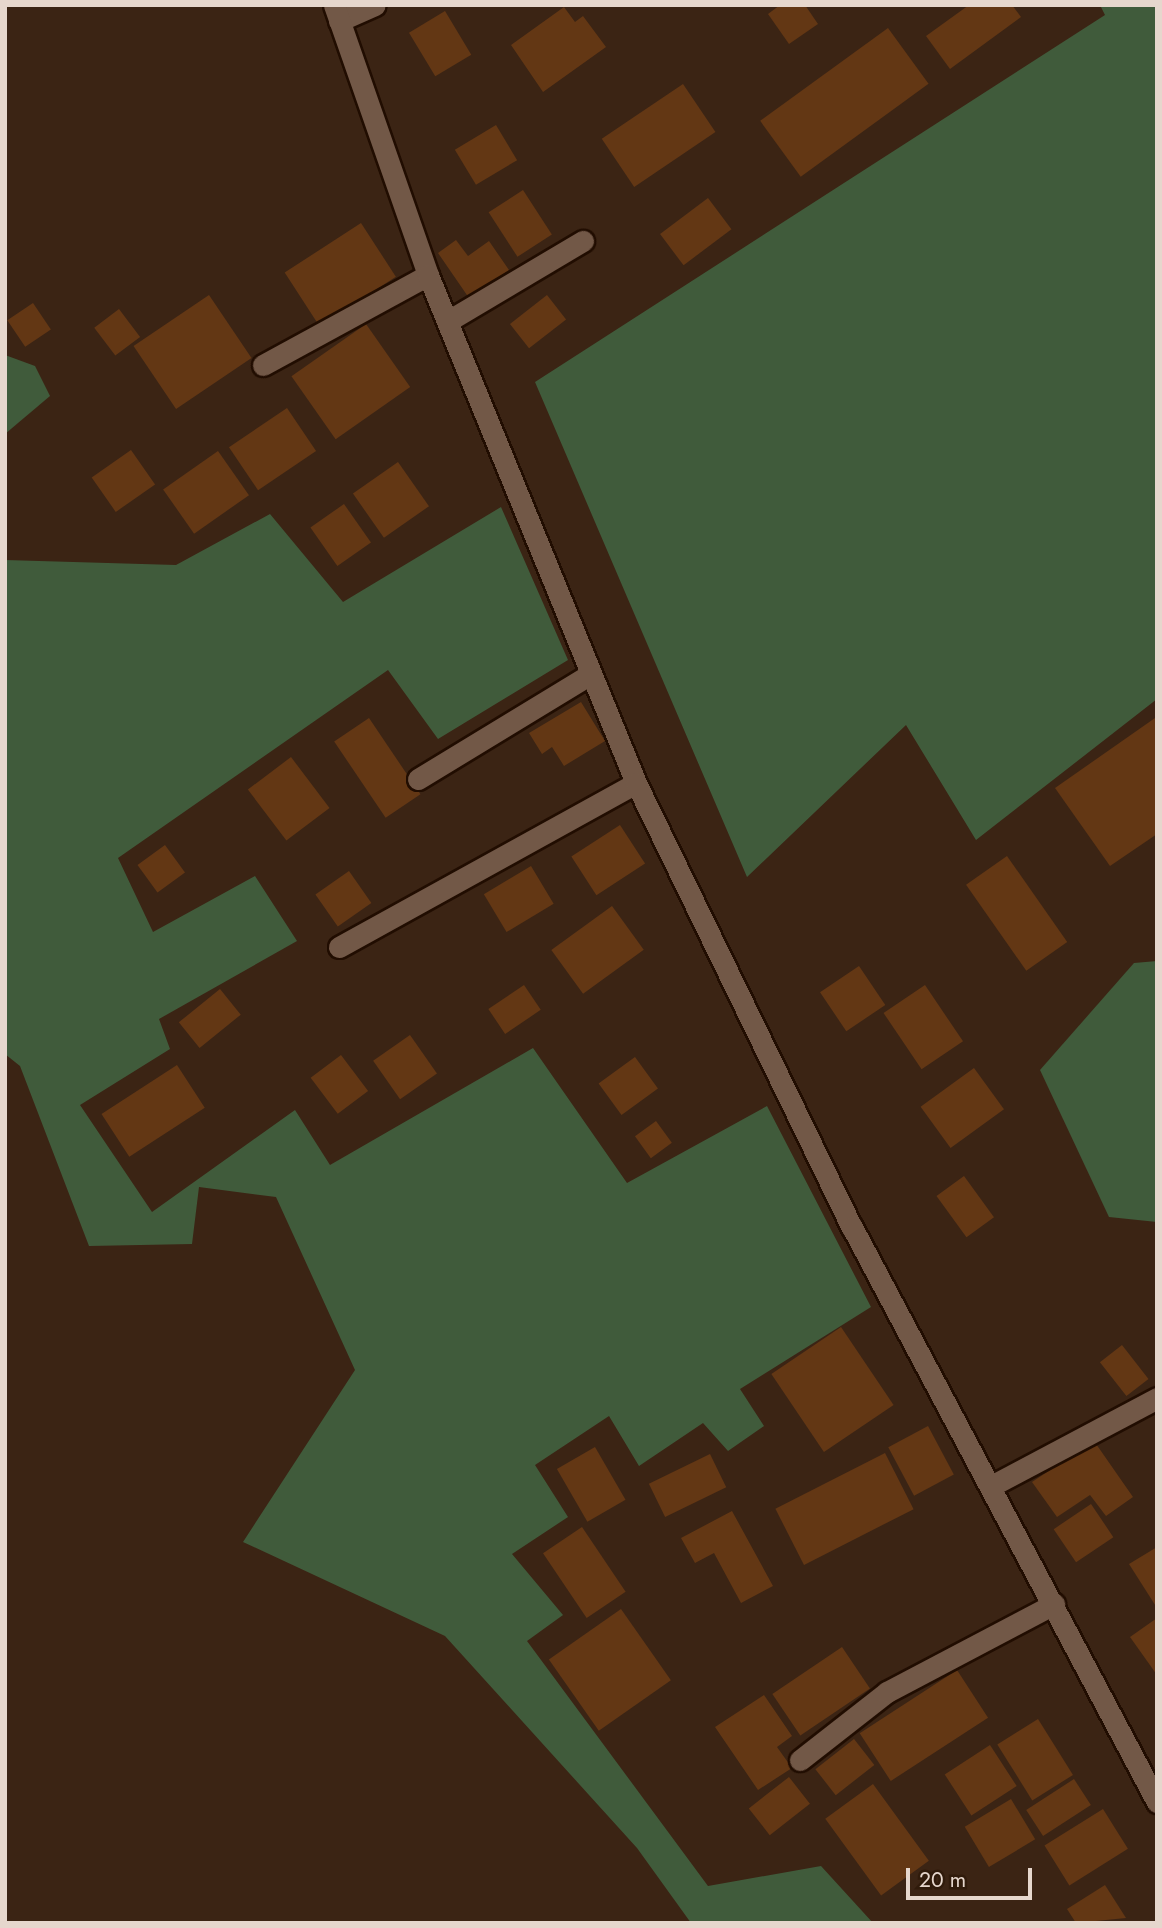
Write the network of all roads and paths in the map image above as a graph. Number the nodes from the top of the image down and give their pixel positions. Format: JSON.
{"nodes":[{"id":1,"x":375,"y":5,"type":"edge"},
{"id":2,"x":337,"y":13,"type":"edge"},
{"id":3,"x":583,"y":240,"type":"dead end"},
{"id":4,"x":428,"y":275,"type":"junction"},
{"id":5,"x":448,"y":321,"type":"junction"},
{"id":6,"x":263,"y":365,"type":"dead end"},
{"id":7,"x":591,"y":674,"type":"junction"},
{"id":8,"x":418,"y":779,"type":"dead end"},
{"id":9,"x":636,"y":783,"type":"junction"},
{"id":10,"x":340,"y":947,"type":"dead end"},
{"id":11,"x":1157,"y":1398,"type":"edge"},
{"id":12,"x":990,"y":1486,"type":"junction"},
{"id":13,"x":1054,"y":1604,"type":"junction"},
{"id":14,"x":800,"y":1760,"type":"dead end"},
{"id":15,"x":1157,"y":1802,"type":"edge"}],
"edges":[{"from":1,"to":2,"type":"street"},
{"from":2,"to":4,"type":"street"},
{"from":3,"to":5,"type":"street"},
{"from":4,"to":5,"type":"street"},
{"from":4,"to":6,"type":"street"},
{"from":5,"to":7,"type":"street"},
{"from":7,"to":8,"type":"street"},
{"from":7,"to":9,"type":"street"},
{"from":9,"to":10,"type":"street"},
{"from":9,"to":12,"type":"street"},
{"from":11,"to":12,"type":"street"},
{"from":12,"to":13,"type":"street"},
{"from":13,"to":14,"type":"street"},
{"from":13,"to":15,"type":"street"}]}
